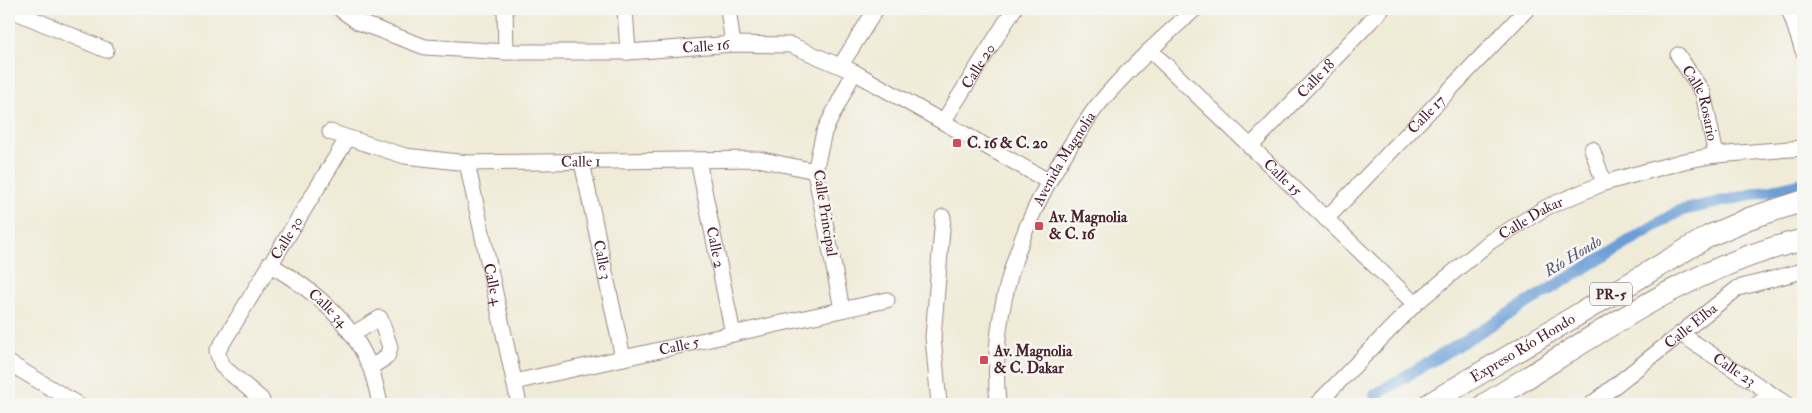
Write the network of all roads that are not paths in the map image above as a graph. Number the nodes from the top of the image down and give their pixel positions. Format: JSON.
{"nodes":[{"id":1,"x":9,"y":9,"type":"edge"},
{"id":2,"x":340,"y":9,"type":"edge"},
{"id":3,"x":505,"y":9,"type":"edge"},
{"id":4,"x":625,"y":9,"type":"edge"},
{"id":5,"x":728,"y":9,"type":"edge"},
{"id":6,"x":876,"y":9,"type":"edge"},
{"id":7,"x":1014,"y":9,"type":"edge"},
{"id":8,"x":1194,"y":9,"type":"edge"},
{"id":9,"x":1382,"y":9,"type":"edge"},
{"id":10,"x":1527,"y":9,"type":"edge"},
{"id":11,"x":1788,"y":9,"type":"edge"},
{"id":12,"x":362,"y":15,"type":"edge"},
{"id":13,"x":733,"y":44,"type":"junction"},
{"id":14,"x":106,"y":50,"type":"dead end"},
{"id":15,"x":1150,"y":50,"type":"junction"},
{"id":16,"x":1803,"y":51,"type":"edge"},
{"id":17,"x":506,"y":52,"type":"junction"},
{"id":18,"x":628,"y":52,"type":"junction"},
{"id":19,"x":1678,"y":55,"type":"dead end"},
{"id":20,"x":848,"y":68,"type":"junction"},
{"id":21,"x":943,"y":122,"type":"junction"},
{"id":22,"x":330,"y":132,"type":"dead end"},
{"id":23,"x":347,"y":139,"type":"junction"},
{"id":24,"x":1250,"y":147,"type":"junction"},
{"id":25,"x":1803,"y":148,"type":"edge"},
{"id":26,"x":1592,"y":149,"type":"dead end"},
{"id":27,"x":1716,"y":155,"type":"junction"},
{"id":28,"x":698,"y":160,"type":"junction"},
{"id":29,"x":582,"y":162,"type":"junction"},
{"id":30,"x":468,"y":163,"type":"junction"},
{"id":31,"x":815,"y":171,"type":"junction"},
{"id":32,"x":1048,"y":181,"type":"junction"},
{"id":33,"x":1604,"y":182,"type":"junction"},
{"id":34,"x":943,"y":217,"type":"dead end"},
{"id":35,"x":1326,"y":219,"type":"junction"},
{"id":36,"x":1800,"y":222,"type":"edge"},
{"id":37,"x":269,"y":264,"type":"junction"},
{"id":38,"x":1803,"y":271,"type":"edge"},
{"id":39,"x":887,"y":300,"type":"dead end"},
{"id":40,"x":1415,"y":304,"type":"junction"},
{"id":41,"x":842,"y":309,"type":"junction"},
{"id":42,"x":353,"y":334,"type":"junction"},
{"id":43,"x":733,"y":334,"type":"junction"},
{"id":44,"x":1681,"y":334,"type":"junction"},
{"id":45,"x":623,"y":358,"type":"junction"},
{"id":46,"x":9,"y":363,"type":"edge"},
{"id":47,"x":371,"y":367,"type":"junction"},
{"id":48,"x":514,"y":382,"type":"junction"},
{"id":49,"x":1770,"y":394,"type":"junction"},
{"id":50,"x":77,"y":404,"type":"edge"},
{"id":51,"x":263,"y":404,"type":"edge"},
{"id":52,"x":380,"y":404,"type":"edge"},
{"id":53,"x":519,"y":404,"type":"edge"},
{"id":54,"x":939,"y":404,"type":"edge"},
{"id":55,"x":998,"y":404,"type":"edge"},
{"id":56,"x":1317,"y":404,"type":"edge"},
{"id":57,"x":1429,"y":404,"type":"edge"},
{"id":58,"x":1485,"y":404,"type":"edge"},
{"id":59,"x":1592,"y":404,"type":"edge"},
{"id":60,"x":1758,"y":404,"type":"edge"},
{"id":61,"x":1786,"y":404,"type":"edge"}],
"edges":[{"from":1,"to":14,"type":"street"},
{"from":2,"to":12,"type":"street","name":"Calle 16"},
{"from":3,"to":17,"type":"street"},
{"from":4,"to":18,"type":"street"},
{"from":5,"to":13,"type":"street"},
{"from":6,"to":20,"type":"street","name":"Calle Principal"},
{"from":7,"to":21,"type":"street","name":"Calle 20"},
{"from":8,"to":15,"type":"street","name":"Avenida Magnolia"},
{"from":9,"to":24,"type":"street","name":"Calle 18"},
{"from":10,"to":35,"type":"street","name":"Calle 17"},
{"from":11,"to":16,"type":"street"},
{"from":12,"to":17,"type":"street","name":"Calle 16"},
{"from":13,"to":18,"type":"street","name":"Calle 16"},
{"from":13,"to":20,"type":"street","name":"Calle 16"},
{"from":15,"to":24,"type":"street","name":"Calle 15"},
{"from":15,"to":32,"type":"street","name":"Avenida Magnolia"},
{"from":17,"to":18,"type":"street","name":"Calle 16"},
{"from":19,"to":27,"type":"street","name":"Calle Rosario"},
{"from":20,"to":21,"type":"street","name":"Calle 16"},
{"from":20,"to":31,"type":"street","name":"Calle Principal"},
{"from":21,"to":32,"type":"street","name":"Calle 16"},
{"from":22,"to":23,"type":"street","name":"Calle 1"},
{"from":23,"to":30,"type":"street","name":"Calle 1"},
{"from":23,"to":37,"type":"street","name":"Calle 30"},
{"from":24,"to":35,"type":"street","name":"Calle 15"},
{"from":25,"to":27,"type":"street","name":"Calle Dakar"},
{"from":26,"to":33,"type":"street"},
{"from":27,"to":33,"type":"street","name":"Calle Dakar"},
{"from":28,"to":29,"type":"street","name":"Calle 1"},
{"from":28,"to":31,"type":"street","name":"Calle 1"},
{"from":28,"to":43,"type":"street","name":"Calle 2"},
{"from":29,"to":30,"type":"street","name":"Calle 1"},
{"from":29,"to":45,"type":"street","name":"Calle 3"},
{"from":30,"to":48,"type":"street","name":"Calle 4"},
{"from":31,"to":41,"type":"street","name":"Calle Principal"},
{"from":32,"to":55,"type":"street","name":"Avenida Magnolia"},
{"from":33,"to":40,"type":"street","name":"Calle Dakar"},
{"from":34,"to":54,"type":"street"},
{"from":35,"to":40,"type":"street","name":"Calle 15"},
{"from":36,"to":57,"type":"highway","name":"Expreso Río Hondo","number":"PR-5"},
{"from":36,"to":58,"type":"highway","name":"Expreso Río Hondo","number":"PR-5"},
{"from":37,"to":42,"type":"street","name":"Calle 34"},
{"from":37,"to":51,"type":"street","name":"Calle 30"},
{"from":38,"to":44,"type":"street","name":"Calle Elba"},
{"from":39,"to":41,"type":"street","name":"Calle 5"},
{"from":40,"to":56,"type":"street","name":"Calle Dakar"},
{"from":41,"to":43,"type":"street","name":"Calle 5"},
{"from":42,"to":47,"type":"street","name":"Calle 34"},
{"from":42,"to":47,"type":"street"},
{"from":43,"to":45,"type":"street","name":"Calle 5"},
{"from":44,"to":49,"type":"street","name":"Calle 23"},
{"from":44,"to":59,"type":"street","name":"Calle Elba"},
{"from":45,"to":48,"type":"street","name":"Calle 5"},
{"from":46,"to":50,"type":"street"},
{"from":47,"to":52,"type":"street","name":"Calle 34"},
{"from":48,"to":53,"type":"street","name":"Calle 4"},
{"from":49,"to":60,"type":"street"},
{"from":49,"to":61,"type":"street","name":"Calle 23"}]}
